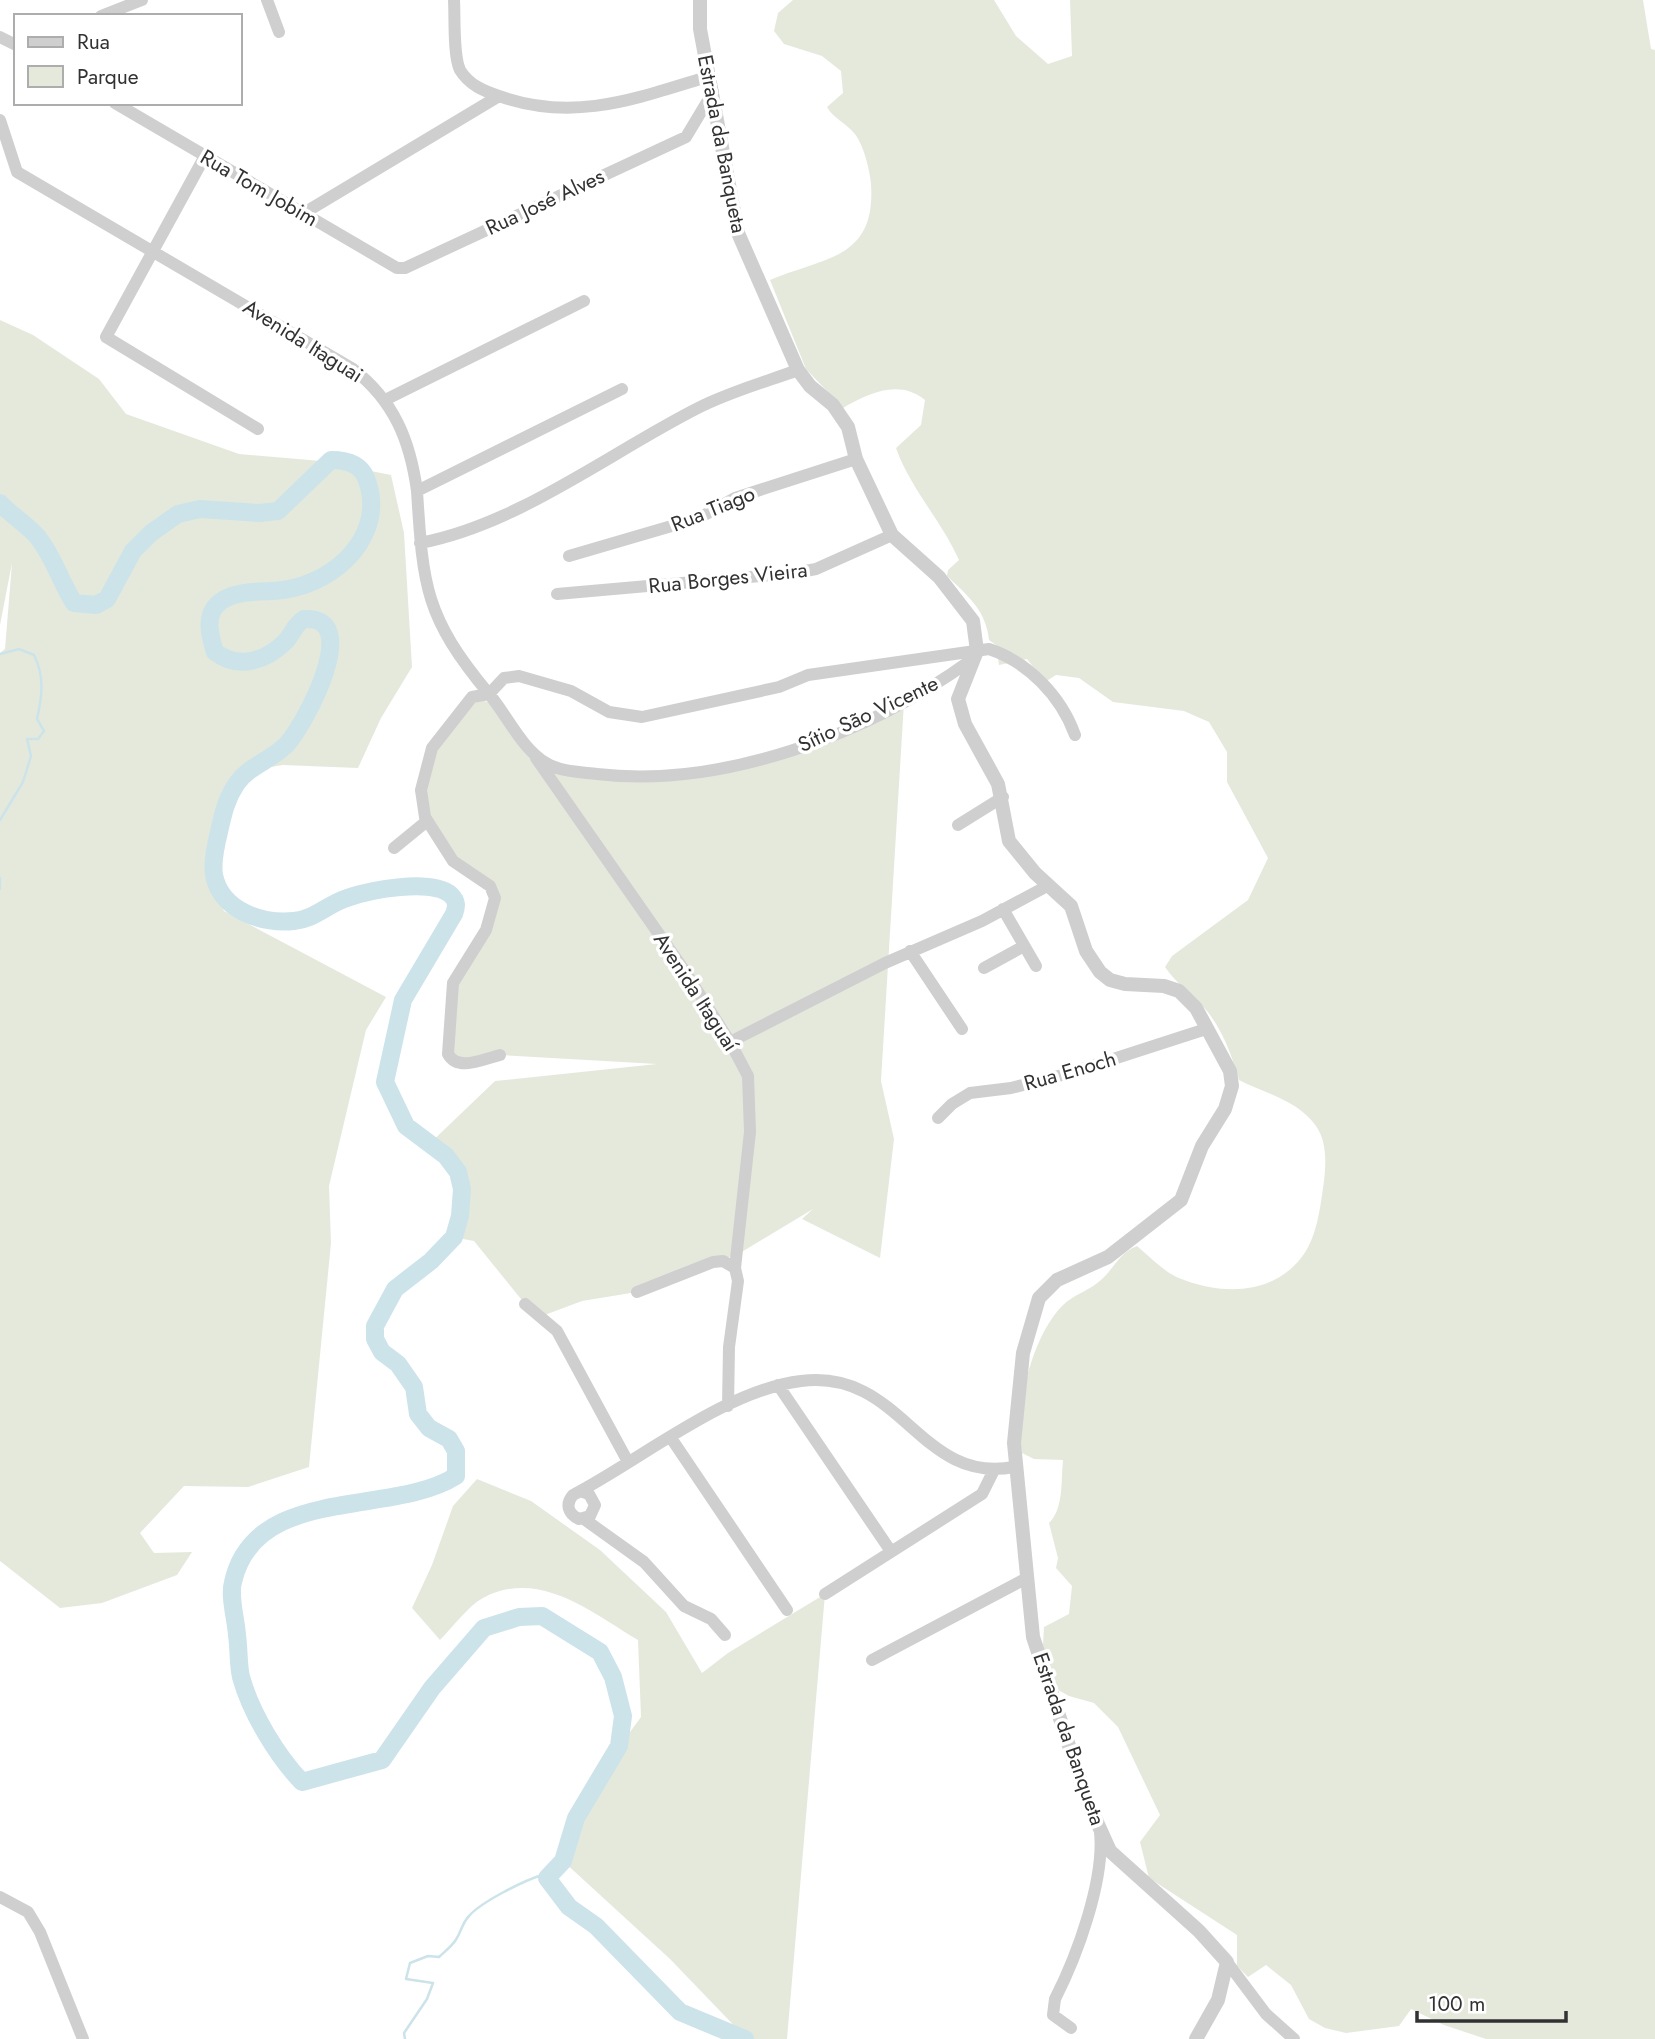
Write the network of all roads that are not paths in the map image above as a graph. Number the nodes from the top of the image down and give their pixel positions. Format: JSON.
{"nodes":[{"id":1,"x":142,"y":0,"type":"edge"},
{"id":2,"x":267,"y":0,"type":"edge"},
{"id":3,"x":454,"y":0,"type":"edge"},
{"id":4,"x":700,"y":0,"type":"edge"},
{"id":5,"x":106,"y":14,"type":"edge"},
{"id":6,"x":279,"y":32,"type":"dead end"},
{"id":7,"x":710,"y":76,"type":"junction"},
{"id":8,"x":713,"y":92,"type":"junction"},
{"id":9,"x":499,"y":96,"type":"junction"},
{"id":10,"x":118,"y":105,"type":"edge"},
{"id":11,"x":0,"y":120,"type":"edge"},
{"id":12,"x":2,"y":134,"type":"edge"},
{"id":13,"x":205,"y":156,"type":"junction"},
{"id":14,"x":304,"y":213,"type":"junction"},
{"id":15,"x":152,"y":250,"type":"junction"},
{"id":16,"x":405,"y":268,"type":"joint"},
{"id":17,"x":584,"y":301,"type":"dead end"},
{"id":18,"x":798,"y":370,"type":"junction"},
{"id":19,"x":622,"y":389,"type":"dead end"},
{"id":20,"x":385,"y":400,"type":"junction"},
{"id":21,"x":258,"y":429,"type":"dead end"},
{"id":22,"x":856,"y":459,"type":"junction"},
{"id":23,"x":417,"y":491,"type":"junction"},
{"id":24,"x":892,"y":535,"type":"junction"},
{"id":25,"x":420,"y":542,"type":"junction"},
{"id":26,"x":569,"y":556,"type":"dead end"},
{"id":27,"x":558,"y":594,"type":"dead end"},
{"id":28,"x":974,"y":655,"type":"junction"},
{"id":29,"x":489,"y":694,"type":"junction"},
{"id":30,"x":1075,"y":735,"type":"dead end"},
{"id":31,"x":531,"y":752,"type":"junction"},
{"id":32,"x":1003,"y":797,"type":"junction"},
{"id":33,"x":427,"y":821,"type":"junction"},
{"id":34,"x":958,"y":825,"type":"dead end"},
{"id":35,"x":394,"y":848,"type":"dead end"},
{"id":36,"x":1049,"y":885,"type":"junction"},
{"id":37,"x":1003,"y":909,"type":"junction"},
{"id":38,"x":1024,"y":946,"type":"junction"},
{"id":39,"x":910,"y":951,"type":"junction"},
{"id":40,"x":1036,"y":966,"type":"dead end"},
{"id":41,"x":984,"y":968,"type":"dead end"},
{"id":42,"x":962,"y":1029,"type":"dead end"},
{"id":43,"x":1206,"y":1029,"type":"junction"},
{"id":44,"x":730,"y":1042,"type":"junction"},
{"id":45,"x":500,"y":1055,"type":"dead end"},
{"id":46,"x":938,"y":1118,"type":"dead end"},
{"id":47,"x":735,"y":1268,"type":"junction"},
{"id":48,"x":637,"y":1292,"type":"dead end"},
{"id":49,"x":525,"y":1304,"type":"dead end"},
{"id":50,"x":779,"y":1385,"type":"junction"},
{"id":51,"x":728,"y":1406,"type":"junction"},
{"id":52,"x":671,"y":1438,"type":"junction"},
{"id":53,"x":627,"y":1461,"type":"junction"},
{"id":54,"x":1014,"y":1467,"type":"junction"},
{"id":55,"x":994,"y":1469,"type":"junction"},
{"id":56,"x":583,"y":1492,"type":"junction"},
{"id":57,"x":584,"y":1519,"type":"junction"},
{"id":58,"x":890,"y":1550,"type":"junction"},
{"id":59,"x":1027,"y":1578,"type":"junction"},
{"id":60,"x":825,"y":1594,"type":"dead end"},
{"id":61,"x":787,"y":1610,"type":"dead end"},
{"id":62,"x":725,"y":1635,"type":"dead end"},
{"id":63,"x":872,"y":1660,"type":"dead end"},
{"id":64,"x":1099,"y":1825,"type":"junction"},
{"id":65,"x":0,"y":1897,"type":"edge"},
{"id":66,"x":1227,"y":1962,"type":"junction"},
{"id":67,"x":1071,"y":2028,"type":"dead end"},
{"id":68,"x":83,"y":2039,"type":"edge"},
{"id":69,"x":1196,"y":2039,"type":"edge"},
{"id":70,"x":1294,"y":2039,"type":"edge"}],
"edges":[{"from":1,"to":5,"type":"street"},
{"from":2,"to":6,"type":"street"},
{"from":3,"to":9,"type":"street"},
{"from":4,"to":7,"type":"street","name":"Estrada da Banqueta"},
{"from":7,"to":8,"type":"street","name":"Estrada da Banqueta"},
{"from":7,"to":9,"type":"street"},
{"from":8,"to":16,"type":"street","name":"Rua José Alves"},
{"from":8,"to":18,"type":"street","name":"Estrada da Banqueta"},
{"from":9,"to":14,"type":"street"},
{"from":10,"to":13,"type":"street","name":"Rua Tom Jobim"},
{"from":11,"to":12,"type":"street","name":"Avenida Itaguai"},
{"from":12,"to":15,"type":"street","name":"Avenida Itaguai"},
{"from":13,"to":14,"type":"street","name":"Rua Tom Jobim"},
{"from":13,"to":15,"type":"street"},
{"from":14,"to":16,"type":"street","name":"Rua Tom Jobim"},
{"from":15,"to":20,"type":"street","name":"Avenida Itaguai"},
{"from":15,"to":21,"type":"street"},
{"from":17,"to":20,"type":"street"},
{"from":18,"to":22,"type":"street","name":"Estrada da Banqueta"},
{"from":18,"to":25,"type":"street"},
{"from":19,"to":23,"type":"street"},
{"from":20,"to":23,"type":"street","name":"Avenida Itaguai"},
{"from":22,"to":24,"type":"street","name":"Estrada da Banqueta"},
{"from":22,"to":26,"type":"street","name":"Rua Tiago"},
{"from":23,"to":25,"type":"street"},
{"from":24,"to":27,"type":"street","name":"Rua Borges Vieira"},
{"from":24,"to":28,"type":"street","name":"Estrada da Banqueta"},
{"from":25,"to":29,"type":"street"},
{"from":28,"to":29,"type":"street"},
{"from":28,"to":30,"type":"street"},
{"from":28,"to":31,"type":"street","name":"Sítio São Vicente"},
{"from":28,"to":32,"type":"street","name":"Estrada da Banqueta"},
{"from":29,"to":31,"type":"street","name":"Sítio São Vicente"},
{"from":29,"to":33,"type":"street"},
{"from":31,"to":44,"type":"street","name":"Avenida Itaguaí"},
{"from":32,"to":34,"type":"street"},
{"from":32,"to":36,"type":"street","name":"Estrada da Banqueta"},
{"from":33,"to":35,"type":"street"},
{"from":33,"to":45,"type":"street"},
{"from":36,"to":37,"type":"street"},
{"from":36,"to":43,"type":"street","name":"Estrada da Banqueta"},
{"from":37,"to":38,"type":"street"},
{"from":37,"to":39,"type":"street"},
{"from":38,"to":40,"type":"street"},
{"from":38,"to":41,"type":"street"},
{"from":39,"to":42,"type":"street"},
{"from":39,"to":44,"type":"street"},
{"from":43,"to":46,"type":"street","name":"Rua Enoch"},
{"from":43,"to":54,"type":"street","name":"Estrada da Banqueta"},
{"from":44,"to":47,"type":"street","name":"Avenida Itaguaí"},
{"from":47,"to":48,"type":"street"},
{"from":47,"to":51,"type":"street"},
{"from":49,"to":53,"type":"street"},
{"from":50,"to":51,"type":"street"},
{"from":50,"to":55,"type":"street"},
{"from":50,"to":58,"type":"street"},
{"from":51,"to":52,"type":"street"},
{"from":52,"to":53,"type":"street"},
{"from":52,"to":61,"type":"street"},
{"from":53,"to":56,"type":"street"},
{"from":54,"to":55,"type":"street"},
{"from":54,"to":59,"type":"street","name":"Estrada da Banqueta"},
{"from":55,"to":58,"type":"street"},
{"from":56,"to":57,"type":"street"},
{"from":56,"to":57,"type":"street"},
{"from":57,"to":62,"type":"street"},
{"from":58,"to":60,"type":"street"},
{"from":59,"to":63,"type":"street"},
{"from":59,"to":64,"type":"street","name":"Estrada da Banqueta"},
{"from":64,"to":66,"type":"street","name":"Estrada da Banqueta"},
{"from":64,"to":67,"type":"street"},
{"from":65,"to":68,"type":"street"},
{"from":66,"to":69,"type":"street"},
{"from":66,"to":70,"type":"street"}]}
